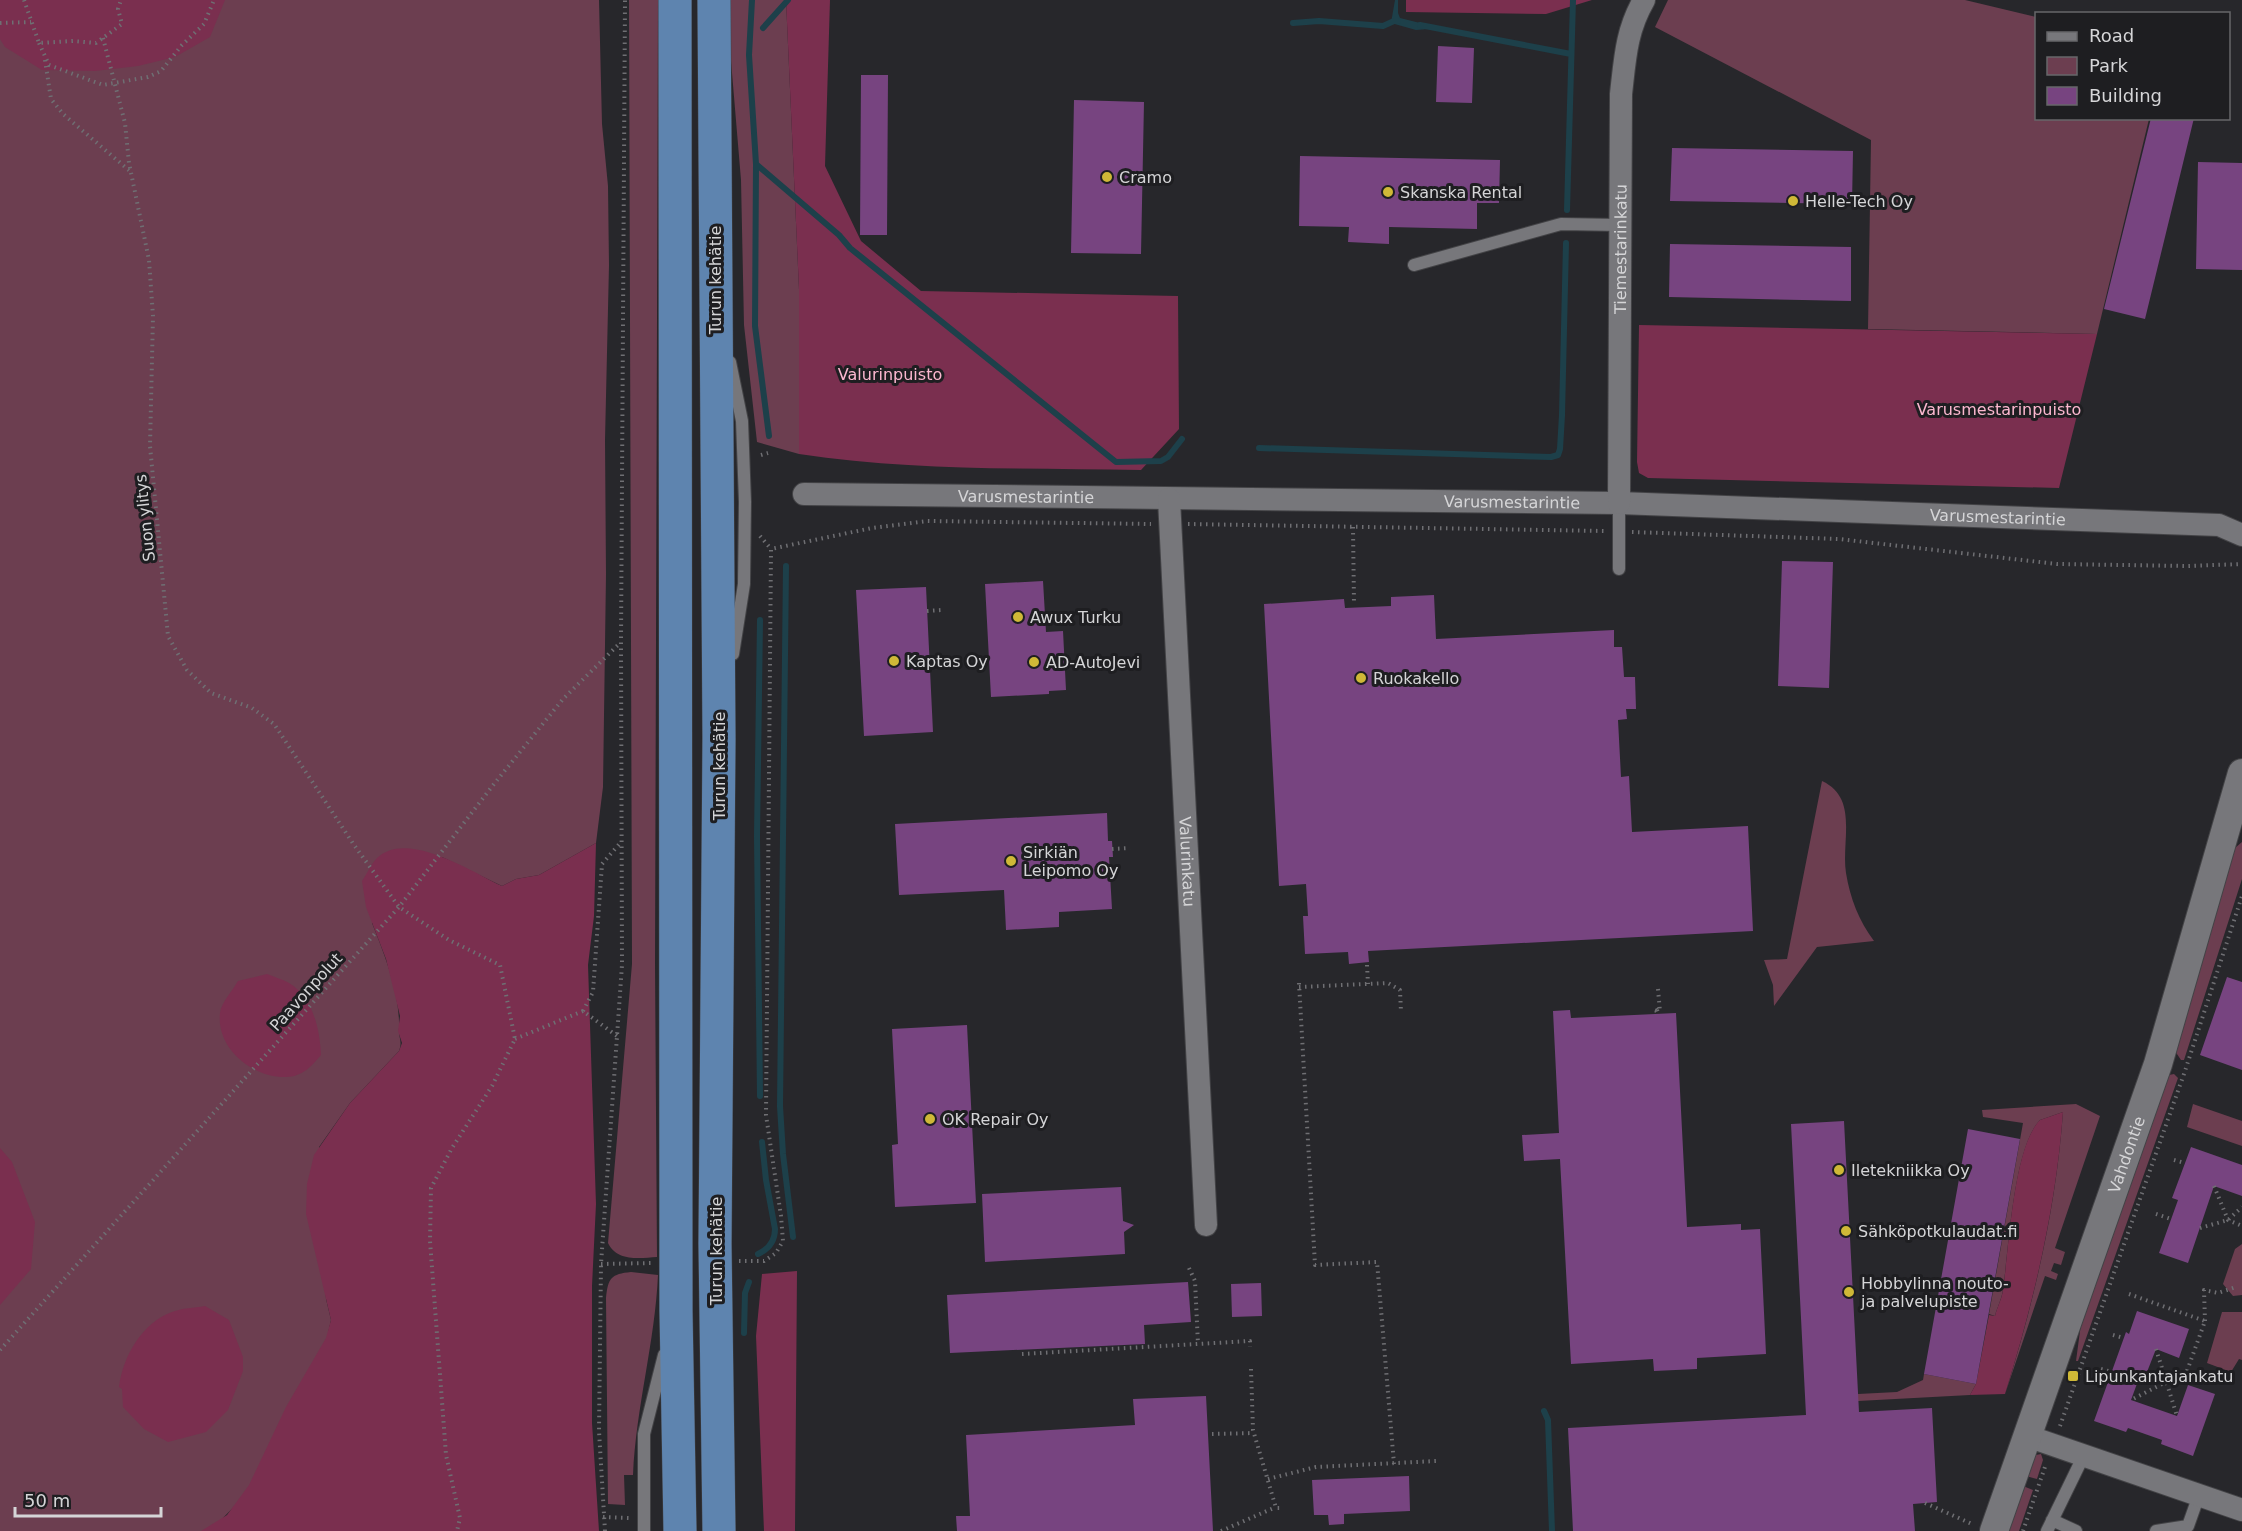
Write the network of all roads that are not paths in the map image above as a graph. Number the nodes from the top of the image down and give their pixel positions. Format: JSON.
{"nodes":[{"id":1,"x":675,"y":0,"type":"edge"},
{"id":2,"x":714,"y":0,"type":"edge"},
{"id":3,"x":1644,"y":0,"type":"edge"},
{"id":4,"x":1619,"y":225,"type":"junction"},
{"id":5,"x":1414,"y":265,"type":"dead end"},
{"id":6,"x":804,"y":494,"type":"dead end"},
{"id":7,"x":1170,"y":499,"type":"junction"},
{"id":8,"x":1619,"y":503,"type":"junction"},
{"id":9,"x":2242,"y":513,"type":"edge"},
{"id":10,"x":2218,"y":525,"type":"junction"},
{"id":11,"x":2242,"y":535,"type":"edge"},
{"id":12,"x":1619,"y":569,"type":"dead end"},
{"id":13,"x":2242,"y":773,"type":"edge"},
{"id":14,"x":2234,"y":826,"type":"edge"},
{"id":15,"x":1206,"y":1225,"type":"dead end"},
{"id":16,"x":676,"y":1311,"type":"junction"},
{"id":17,"x":2040,"y":1441,"type":"junction"},
{"id":18,"x":2084,"y":1455,"type":"junction"},
{"id":19,"x":2199,"y":1495,"type":"junction"},
{"id":20,"x":2242,"y":1510,"type":"edge"},
{"id":21,"x":2049,"y":1526,"type":"edge"},
{"id":22,"x":1983,"y":1527,"type":"edge"},
{"id":23,"x":2187,"y":1529,"type":"edge"},
{"id":24,"x":644,"y":1531,"type":"edge"},
{"id":25,"x":680,"y":1531,"type":"edge"},
{"id":26,"x":719,"y":1531,"type":"edge"},
{"id":27,"x":2076,"y":1531,"type":"edge"},
{"id":28,"x":2156,"y":1531,"type":"edge"}],
"edges":[{"from":1,"to":16,"type":"highway"},
{"from":2,"to":26,"type":"highway","name":"Turun kehätie"},
{"from":3,"to":4,"type":"street","name":"Tiemestarinkatu"},
{"from":4,"to":5,"type":"lane"},
{"from":4,"to":8,"type":"street","name":"Tiemestarinkatu"},
{"from":6,"to":7,"type":"street","name":"Varusmestarintie"},
{"from":7,"to":8,"type":"street","name":"Varusmestarintie"},
{"from":7,"to":15,"type":"street","name":"Valurinkatu"},
{"from":8,"to":10,"type":"street","name":"Varusmestarintie"},
{"from":8,"to":12,"type":"lane"},
{"from":9,"to":10,"type":"street","name":"Varusmestarintie"},
{"from":10,"to":11,"type":"street","name":"Varusmestarintie"},
{"from":13,"to":14,"type":"street","name":"Vahdontie"},
{"from":14,"to":17,"type":"street","name":"Vahdontie"},
{"from":16,"to":24,"type":"lane"},
{"from":16,"to":25,"type":"highway"},
{"from":17,"to":18,"type":"street"},
{"from":17,"to":22,"type":"street","name":"Vahdontie"},
{"from":18,"to":19,"type":"street"},
{"from":18,"to":21,"type":"lane"},
{"from":19,"to":20,"type":"street"},
{"from":19,"to":23,"type":"lane"},
{"from":21,"to":27,"type":"lane"},
{"from":23,"to":28,"type":"lane"}]}
